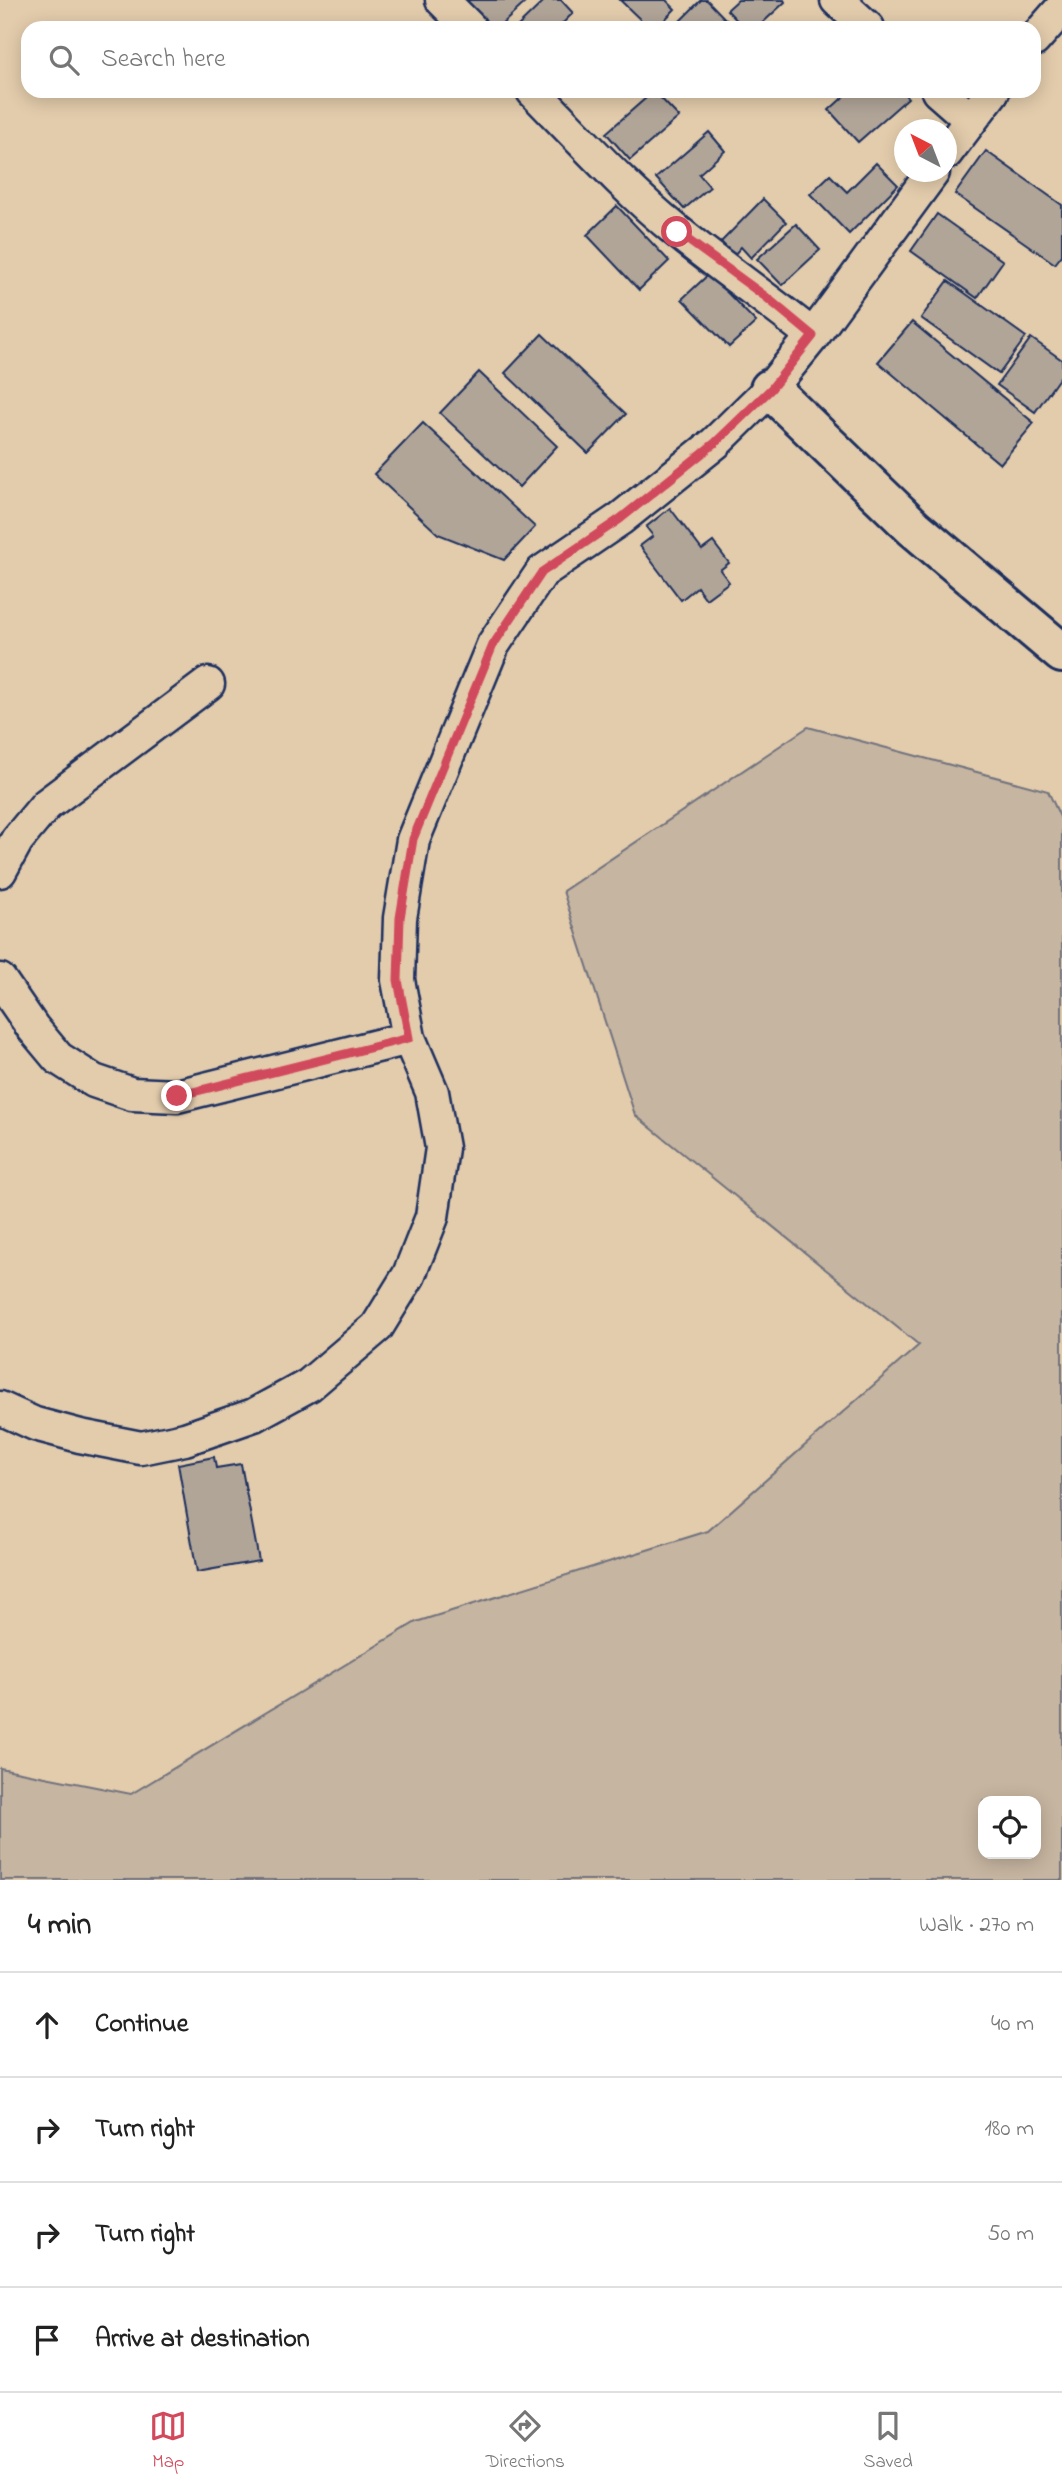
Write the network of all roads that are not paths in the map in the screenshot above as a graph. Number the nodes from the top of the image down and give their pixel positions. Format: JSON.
{"nodes":[{"id":1,"x":442,"y":0,"type":"edge"},
{"id":2,"x":837,"y":0,"type":"edge"},
{"id":3,"x":1062,"y":8,"type":"edge"},
{"id":4,"x":463,"y":21,"type":"edge"},
{"id":5,"x":860,"y":21,"type":"edge"},
{"id":6,"x":1041,"y":32,"type":"edge"},
{"id":7,"x":540,"y":98,"type":"edge"},
{"id":8,"x":946,"y":98,"type":"edge"},
{"id":9,"x":988,"y":98,"type":"edge"},
{"id":10,"x":971,"y":120,"type":"junction"},
{"id":11,"x":957,"y":139,"type":"edge"},
{"id":12,"x":926,"y":182,"type":"edge"},
{"id":13,"x":813,"y":336,"type":"junction"},
{"id":14,"x":771,"y":389,"type":"junction"},
{"id":15,"x":1062,"y":653,"type":"edge"},
{"id":16,"x":208,"y":684,"type":"dead end"},
{"id":17,"x":0,"y":871,"type":"edge"},
{"id":18,"x":0,"y":980,"type":"edge"},
{"id":19,"x":409,"y":1038,"type":"junction"},
{"id":20,"x":0,"y":1408,"type":"edge"}],
"edges":[{"from":1,"to":4,"type":"street"},
{"from":2,"to":5,"type":"street"},
{"from":3,"to":6,"type":"street"},
{"from":7,"to":13,"type":"street"},
{"from":8,"to":10,"type":"street"},
{"from":9,"to":10,"type":"street"},
{"from":10,"to":11,"type":"street"},
{"from":12,"to":13,"type":"street"},
{"from":13,"to":14,"type":"street"},
{"from":14,"to":15,"type":"street"},
{"from":14,"to":19,"type":"street"},
{"from":16,"to":17,"type":"street"},
{"from":18,"to":19,"type":"street"},
{"from":19,"to":20,"type":"street"}]}
